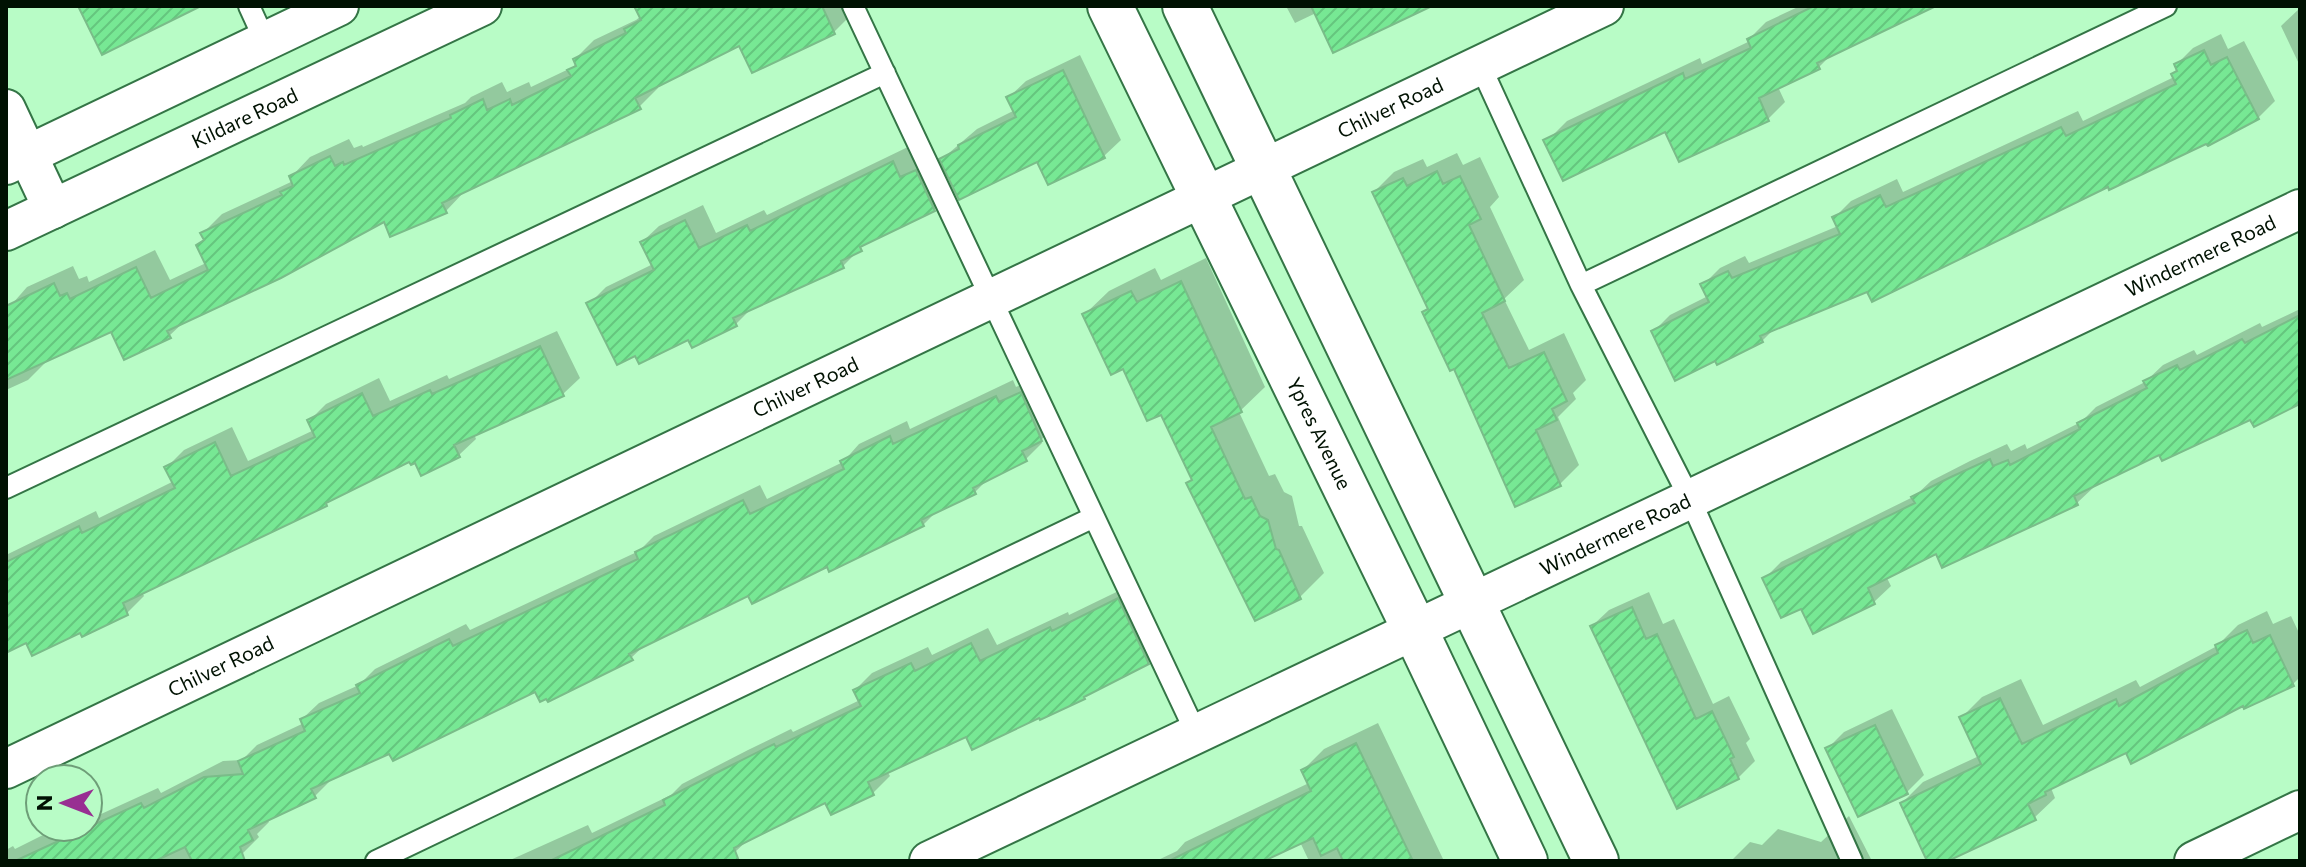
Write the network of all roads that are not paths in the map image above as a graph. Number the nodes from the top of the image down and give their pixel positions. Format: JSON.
{"nodes":[{"id":1,"x":249,"y":6,"type":"edge"},
{"id":2,"x":339,"y":6,"type":"edge"},
{"id":3,"x":482,"y":6,"type":"edge"},
{"id":4,"x":853,"y":6,"type":"edge"},
{"id":5,"x":1110,"y":6,"type":"edge"},
{"id":6,"x":1185,"y":6,"type":"edge"},
{"id":7,"x":1604,"y":6,"type":"edge"},
{"id":8,"x":2166,"y":6,"type":"edge"},
{"id":9,"x":265,"y":41,"type":"junction"},
{"id":10,"x":1480,"y":65,"type":"junction"},
{"id":11,"x":885,"y":73,"type":"junction"},
{"id":12,"x":6,"y":109,"type":"edge"},
{"id":13,"x":17,"y":160,"type":"edge"},
{"id":14,"x":1263,"y":168,"type":"junction"},
{"id":15,"x":1202,"y":198,"type":"junction"},
{"id":16,"x":53,"y":209,"type":"junction"},
{"id":17,"x":2300,"y":209,"type":"edge"},
{"id":18,"x":6,"y":231,"type":"edge"},
{"id":19,"x":1581,"y":285,"type":"junction"},
{"id":20,"x":991,"y":298,"type":"junction"},
{"id":21,"x":6,"y":488,"type":"edge"},
{"id":22,"x":1690,"y":499,"type":"junction"},
{"id":23,"x":1094,"y":517,"type":"junction"},
{"id":24,"x":1472,"y":603,"type":"junction"},
{"id":25,"x":1415,"y":630,"type":"junction"},
{"id":26,"x":1196,"y":733,"type":"junction"},
{"id":27,"x":6,"y":769,"type":"edge"},
{"id":28,"x":2300,"y":810,"type":"edge"},
{"id":29,"x":376,"y":861,"type":"edge"},
{"id":30,"x":929,"y":861,"type":"edge"},
{"id":31,"x":1525,"y":861,"type":"edge"},
{"id":32,"x":1596,"y":861,"type":"edge"},
{"id":33,"x":1852,"y":861,"type":"edge"},
{"id":34,"x":2194,"y":861,"type":"edge"}],
"edges":[{"from":1,"to":9,"type":"lane"},
{"from":2,"to":9,"type":"street"},
{"from":3,"to":16,"type":"street","name":"Kildare Road"},
{"from":4,"to":11,"type":"lane"},
{"from":5,"to":15,"type":"main road","name":"Ypres Avenue"},
{"from":6,"to":14,"type":"main road"},
{"from":7,"to":10,"type":"street","name":"Chilver Road"},
{"from":8,"to":19,"type":"lane"},
{"from":9,"to":13,"type":"street"},
{"from":10,"to":14,"type":"street","name":"Chilver Road"},
{"from":10,"to":19,"type":"lane"},
{"from":11,"to":20,"type":"lane"},
{"from":11,"to":21,"type":"lane"},
{"from":12,"to":13,"type":"street"},
{"from":13,"to":16,"type":"street"},
{"from":14,"to":15,"type":"street","name":"Chilver Road"},
{"from":14,"to":24,"type":"main road"},
{"from":15,"to":20,"type":"street","name":"Chilver Road"},
{"from":15,"to":25,"type":"main road","name":"Ypres Avenue"},
{"from":16,"to":18,"type":"street","name":"Kildare Road"},
{"from":17,"to":22,"type":"street","name":"Windermere Road"},
{"from":19,"to":22,"type":"lane"},
{"from":20,"to":23,"type":"lane"},
{"from":20,"to":27,"type":"street","name":"Chilver Road"},
{"from":22,"to":24,"type":"street","name":"Windermere Road"},
{"from":22,"to":33,"type":"lane"},
{"from":23,"to":26,"type":"lane"},
{"from":23,"to":29,"type":"lane"},
{"from":24,"to":25,"type":"street","name":"Windermere Road"},
{"from":24,"to":32,"type":"main road"},
{"from":25,"to":26,"type":"street","name":"Windermere Road"},
{"from":25,"to":31,"type":"main road","name":"Ypres Avenue"},
{"from":26,"to":30,"type":"street","name":"Windermere Road"},
{"from":28,"to":34,"type":"street"}]}
